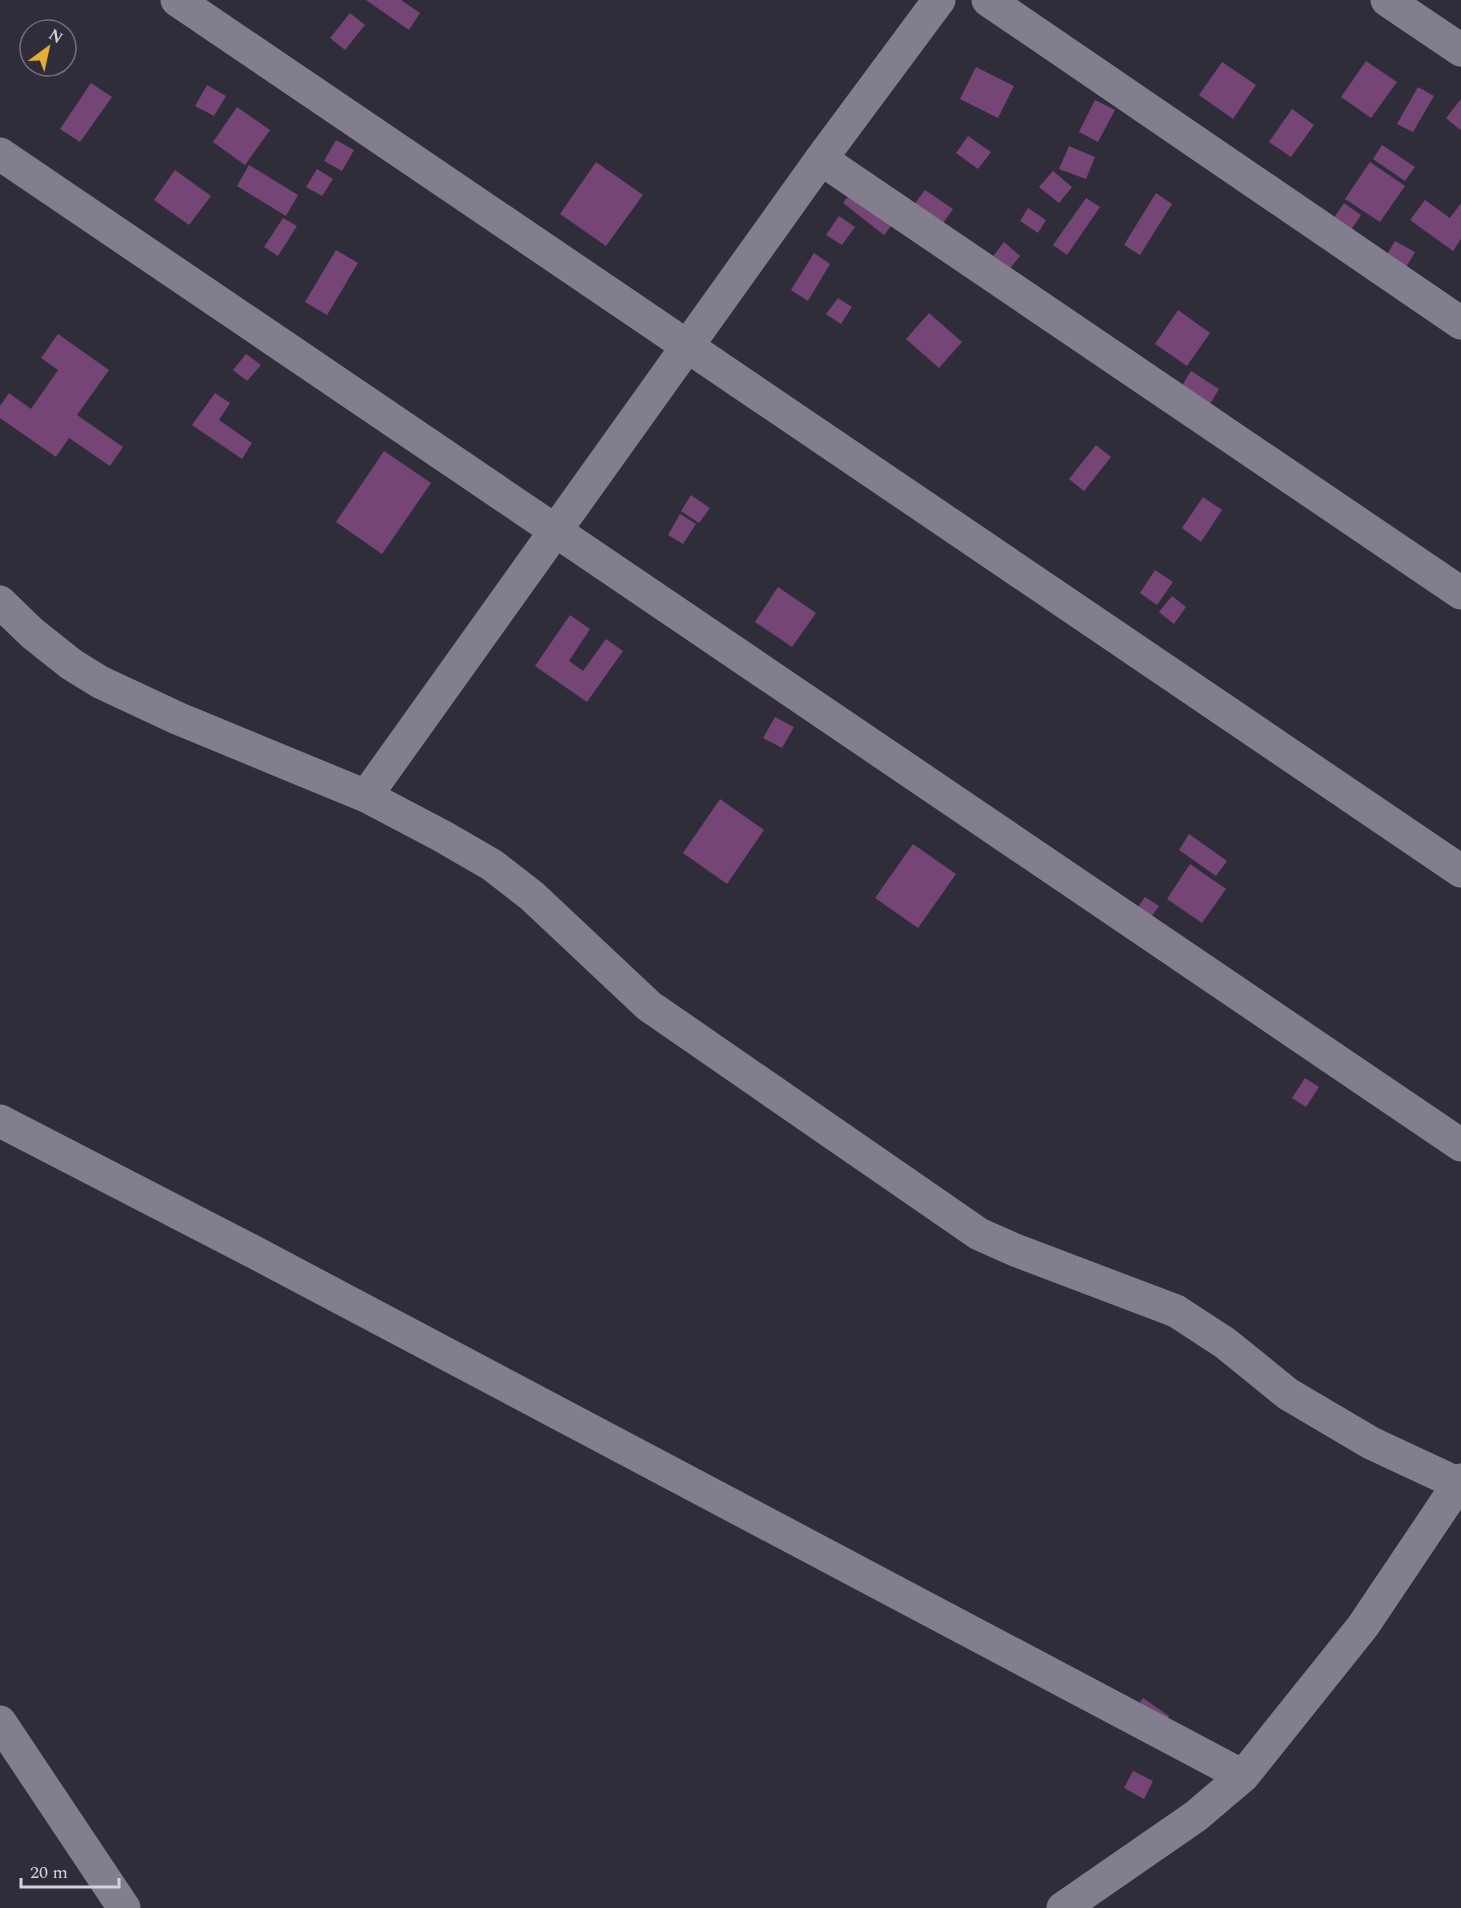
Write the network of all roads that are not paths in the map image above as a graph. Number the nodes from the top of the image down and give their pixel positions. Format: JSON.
{"nodes":[{"id":1,"x":177,"y":0,"type":"edge"},
{"id":2,"x":939,"y":0,"type":"edge"},
{"id":3,"x":988,"y":0,"type":"edge"},
{"id":4,"x":1387,"y":0,"type":"edge"},
{"id":5,"x":1461,"y":50,"type":"edge"},
{"id":6,"x":0,"y":154,"type":"edge"},
{"id":7,"x":821,"y":159,"type":"junction"},
{"id":8,"x":1461,"y":323,"type":"edge"},
{"id":9,"x":688,"y":346,"type":"junction"},
{"id":10,"x":555,"y":531,"type":"junction"},
{"id":11,"x":1461,"y":593,"type":"edge"},
{"id":12,"x":0,"y":602,"type":"edge"},
{"id":13,"x":366,"y":796,"type":"junction"},
{"id":14,"x":1461,"y":871,"type":"edge"},
{"id":15,"x":0,"y":1121,"type":"edge"},
{"id":16,"x":1461,"y":1145,"type":"edge"},
{"id":17,"x":1460,"y":1483,"type":"edge"},
{"id":18,"x":4,"y":1735,"type":"edge"},
{"id":19,"x":1243,"y":1776,"type":"junction"},
{"id":20,"x":124,"y":1908,"type":"edge"},
{"id":21,"x":1064,"y":1908,"type":"edge"}],
"edges":[{"from":1,"to":9,"type":"street"},
{"from":2,"to":7,"type":"street"},
{"from":3,"to":8,"type":"street"},
{"from":4,"to":5,"type":"street"},
{"from":6,"to":10,"type":"street"},
{"from":7,"to":9,"type":"street"},
{"from":7,"to":11,"type":"street"},
{"from":9,"to":10,"type":"street"},
{"from":9,"to":14,"type":"street"},
{"from":10,"to":13,"type":"street"},
{"from":10,"to":16,"type":"street"},
{"from":12,"to":13,"type":"street"},
{"from":13,"to":17,"type":"street"},
{"from":15,"to":19,"type":"street"},
{"from":17,"to":19,"type":"street"},
{"from":18,"to":20,"type":"street"},
{"from":19,"to":21,"type":"street"}]}
